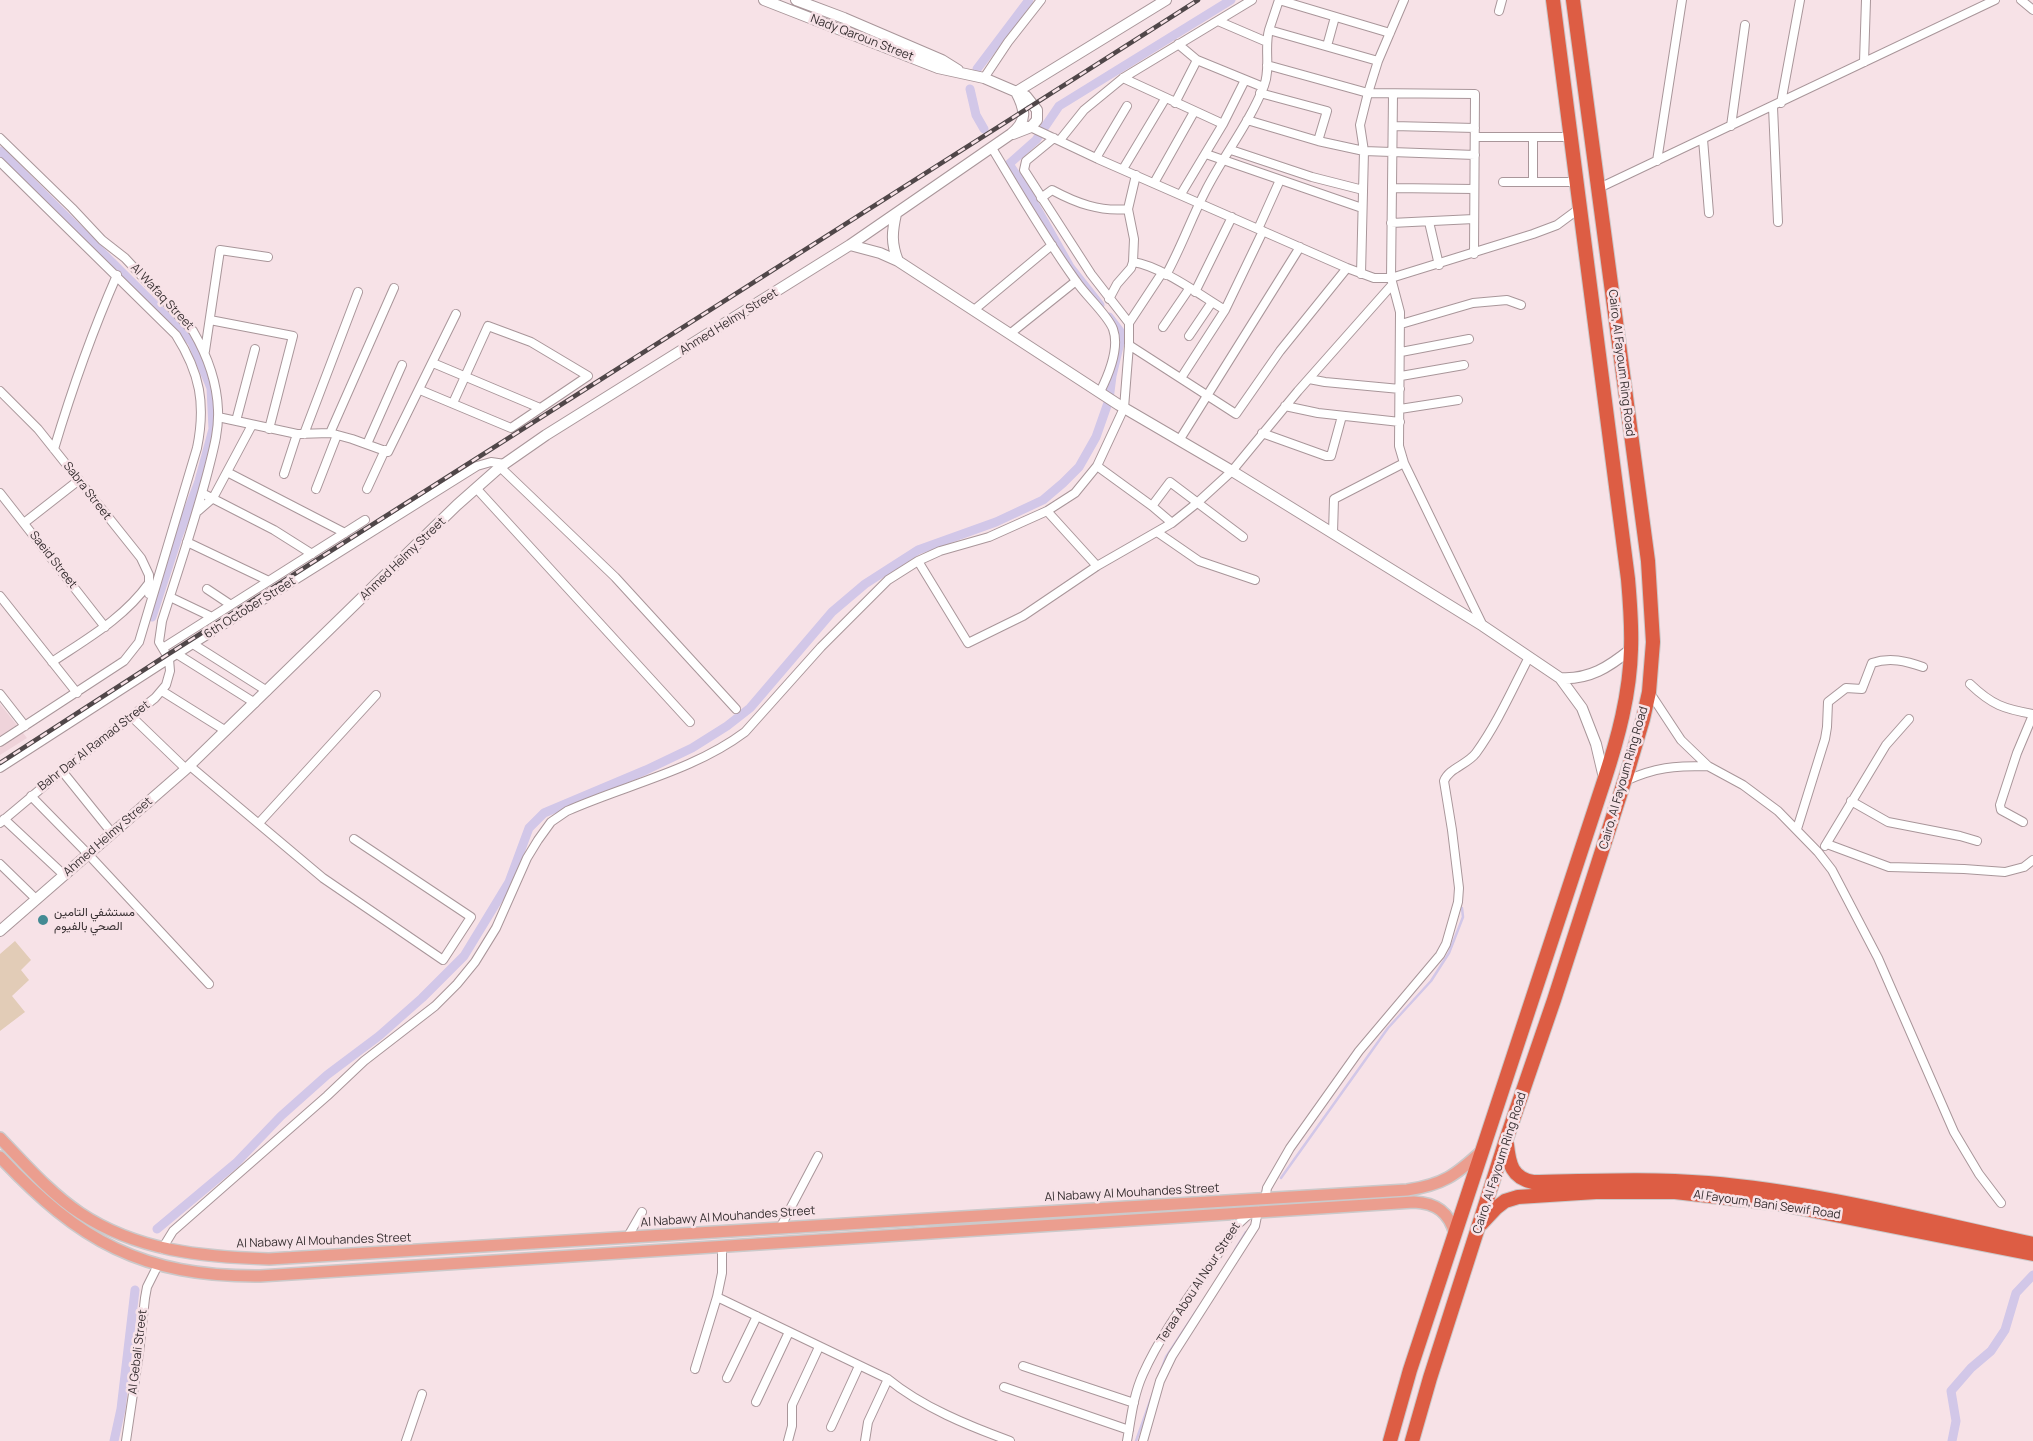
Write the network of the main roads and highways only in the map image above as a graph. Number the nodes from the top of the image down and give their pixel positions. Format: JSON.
{"nodes":[{"id":1,"x":764,"y":0,"type":"edge"},
{"id":2,"x":796,"y":0,"type":"edge"},
{"id":3,"x":1166,"y":0,"type":"edge"},
{"id":4,"x":1554,"y":0,"type":"edge"},
{"id":5,"x":1573,"y":0,"type":"edge"},
{"id":6,"x":961,"y":72,"type":"junction"},
{"id":7,"x":1016,"y":92,"type":"junction"},
{"id":8,"x":1011,"y":134,"type":"joint"},
{"id":9,"x":896,"y":214,"type":"junction"},
{"id":10,"x":850,"y":245,"type":"junction"},
{"id":11,"x":898,"y":261,"type":"junction"},
{"id":12,"x":1627,"y":410,"type":"junction"},
{"id":13,"x":1608,"y":412,"type":"junction"},
{"id":14,"x":1631,"y":649,"type":"junction"},
{"id":15,"x":1560,"y":678,"type":"junction"},
{"id":16,"x":1604,"y":781,"type":"junction"},
{"id":17,"x":2,"y":925,"type":"edge"},
{"id":18,"x":1534,"y":994,"type":"junction"},
{"id":19,"x":1554,"y":1000,"type":"junction"},
{"id":20,"x":0,"y":1138,"type":"edge"},
{"id":21,"x":1506,"y":1140,"type":"junction"},
{"id":22,"x":1483,"y":1150,"type":"junction"},
{"id":23,"x":0,"y":1157,"type":"edge"},
{"id":24,"x":1265,"y":1199,"type":"junction"},
{"id":25,"x":1054,"y":1211,"type":"junction"},
{"id":26,"x":1258,"y":1211,"type":"junction"},
{"id":27,"x":1054,"y":1224,"type":"junction"},
{"id":28,"x":1479,"y":1226,"type":"junction"},
{"id":29,"x":1455,"y":1234,"type":"junction"},
{"id":30,"x":2033,"y":1244,"type":"edge"},
{"id":31,"x":381,"y":1253,"type":"junction"},
{"id":32,"x":2033,"y":1254,"type":"edge"},
{"id":33,"x":356,"y":1255,"type":"junction"},
{"id":34,"x":382,"y":1268,"type":"junction"},
{"id":35,"x":357,"y":1270,"type":"junction"},
{"id":36,"x":1426,"y":1322,"type":"junction"},
{"id":37,"x":1446,"y":1328,"type":"junction"},
{"id":38,"x":1390,"y":1441,"type":"edge"},
{"id":39,"x":1412,"y":1441,"type":"edge"}],
"edges":[{"from":1,"to":6,"type":"main road","name":"Nady Qaroun Street"},
{"from":2,"to":6,"type":"main road","name":"Nady Qaroun Street"},
{"from":3,"to":7,"type":"main road"},
{"from":4,"to":13,"type":"highway","name":"Cairo, Al Fayoum Ring Road"},
{"from":5,"to":12,"type":"highway","name":"Cairo, Al Fayoum Ring Road"},
{"from":6,"to":7,"type":"main road","name":"Nady Qaroun Street"},
{"from":7,"to":8,"type":"main road","name":"Nady Qaroun Street"},
{"from":8,"to":9,"type":"main road","name":"Ahmed Helmy Street"},
{"from":9,"to":10,"type":"main road","name":"Ahmed Helmy Street"},
{"from":9,"to":11,"type":"main road"},
{"from":10,"to":11,"type":"main road"},
{"from":10,"to":17,"type":"main road","name":"Ahmed Helmy Street"},
{"from":11,"to":15,"type":"main road"},
{"from":12,"to":13,"type":"highway"},
{"from":12,"to":19,"type":"highway","name":"Cairo, Al Fayoum Ring Road"},
{"from":13,"to":14,"type":"highway","name":"Cairo, Al Fayoum Ring Road"},
{"from":14,"to":15,"type":"main road"},
{"from":14,"to":16,"type":"highway","name":"Cairo, Al Fayoum Ring Road"},
{"from":15,"to":16,"type":"main road"},
{"from":16,"to":18,"type":"highway","name":"Cairo, Al Fayoum Ring Road"},
{"from":18,"to":19,"type":"highway"},
{"from":18,"to":22,"type":"highway","name":"Cairo, Al Fayoum Ring Road"},
{"from":19,"to":21,"type":"highway","name":"Cairo, Al Fayoum Ring Road"},
{"from":20,"to":33,"type":"main road","name":"Al Nabawy Al Mouhandes Street"},
{"from":21,"to":28,"type":"highway","name":"Cairo, Al Fayoum Ring Road"},
{"from":21,"to":30,"type":"highway","name":"Al Fayoum, Bani Sewif Road"},
{"from":22,"to":24,"type":"main road","name":"Al Nabawy Al Mouhandes Street"},
{"from":22,"to":29,"type":"highway","name":"Cairo, Al Fayoum Ring Road"},
{"from":23,"to":35,"type":"main road","name":"Al Nabawy Al Mouhandes Street"},
{"from":24,"to":25,"type":"main road","name":"Al Nabawy Al Mouhandes Street"},
{"from":24,"to":26,"type":"main road"},
{"from":25,"to":27,"type":"main road"},
{"from":25,"to":31,"type":"main road","name":"Al Nabawy Al Mouhandes Street"},
{"from":26,"to":27,"type":"main road","name":"Al Nabawy Al Mouhandes Street"},
{"from":26,"to":29,"type":"main road","name":"Al Nabawy Al Mouhandes Street"},
{"from":27,"to":34,"type":"main road","name":"Al Nabawy Al Mouhandes Street"},
{"from":28,"to":32,"type":"highway","name":"Al Fayoum, Bani Sewif Road"},
{"from":28,"to":37,"type":"highway","name":"Cairo, Al Fayoum Ring Road"},
{"from":29,"to":36,"type":"highway","name":"Cairo, Al Fayoum Ring Road"},
{"from":31,"to":33,"type":"main road","name":"Al Nabawy Al Mouhandes Street"},
{"from":31,"to":34,"type":"main road"},
{"from":33,"to":35,"type":"main road"},
{"from":34,"to":35,"type":"main road","name":"Al Nabawy Al Mouhandes Street"},
{"from":36,"to":37,"type":"highway"},
{"from":36,"to":38,"type":"highway","name":"Cairo, Al Fayoum Ring Road"},
{"from":37,"to":39,"type":"highway","name":"Cairo, Al Fayoum Ring Road"}]}
